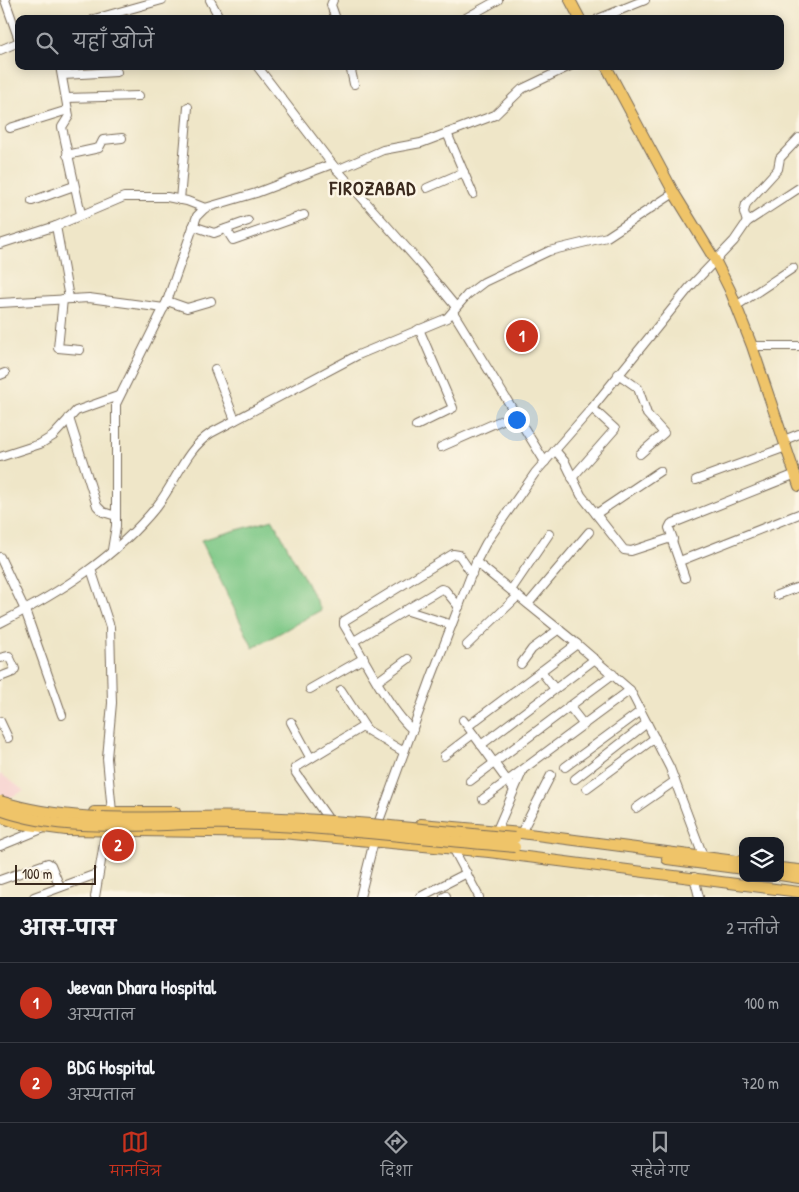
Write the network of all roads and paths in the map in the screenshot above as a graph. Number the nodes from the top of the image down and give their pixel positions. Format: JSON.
{"nodes":[{"id":1,"x":5,"y":0,"type":"edge"},
{"id":2,"x":162,"y":0,"type":"edge"},
{"id":3,"x":210,"y":0,"type":"edge"},
{"id":4,"x":333,"y":0,"type":"edge"},
{"id":5,"x":498,"y":0,"type":"edge"},
{"id":6,"x":570,"y":0,"type":"edge"},
{"id":7,"x":644,"y":0,"type":"edge"},
{"id":8,"x":108,"y":15,"type":"edge"},
{"id":9,"x":218,"y":15,"type":"edge"},
{"id":10,"x":335,"y":15,"type":"edge"},
{"id":11,"x":471,"y":15,"type":"edge"},
{"id":12,"x":578,"y":15,"type":"edge"},
{"id":13,"x":608,"y":15,"type":"edge"},
{"id":14,"x":15,"y":29,"type":"edge"},
{"id":15,"x":15,"y":43,"type":"edge"},
{"id":16,"x":0,"y":50,"type":"edge"},
{"id":17,"x":61,"y":70,"type":"edge"},
{"id":18,"x":262,"y":70,"type":"edge"},
{"id":19,"x":351,"y":70,"type":"edge"},
{"id":20,"x":562,"y":70,"type":"edge"},
{"id":21,"x":608,"y":70,"type":"edge"},
{"id":22,"x":117,"y":72,"type":"dead end"},
{"id":23,"x":63,"y":75,"type":"junction"},
{"id":24,"x":354,"y":84,"type":"dead end"},
{"id":25,"x":139,"y":96,"type":"dead end"},
{"id":26,"x":66,"y":98,"type":"junction"},
{"id":27,"x":188,"y":107,"type":"dead end"},
{"id":28,"x":68,"y":110,"type":"junction"},
{"id":29,"x":10,"y":128,"type":"dead end"},
{"id":30,"x":447,"y":133,"type":"junction"},
{"id":31,"x":122,"y":138,"type":"dead end"},
{"id":32,"x":799,"y":138,"type":"edge"},
{"id":33,"x":67,"y":155,"type":"junction"},
{"id":34,"x":335,"y":167,"type":"junction"},
{"id":35,"x":464,"y":172,"type":"junction"},
{"id":36,"x":74,"y":186,"type":"junction"},
{"id":37,"x":427,"y":188,"type":"dead end"},
{"id":38,"x":799,"y":188,"type":"edge"},
{"id":39,"x":674,"y":193,"type":"junction"},
{"id":40,"x":473,"y":194,"type":"dead end"},
{"id":41,"x":180,"y":200,"type":"junction"},
{"id":42,"x":32,"y":201,"type":"dead end"},
{"id":43,"x":205,"y":208,"type":"junction"},
{"id":44,"x":82,"y":214,"type":"junction"},
{"id":45,"x":304,"y":215,"type":"dead end"},
{"id":46,"x":248,"y":221,"type":"dead end"},
{"id":47,"x":747,"y":222,"type":"junction"},
{"id":48,"x":56,"y":226,"type":"junction"},
{"id":49,"x":193,"y":226,"type":"junction"},
{"id":50,"x":226,"y":229,"type":"junction"},
{"id":51,"x":0,"y":244,"type":"edge"},
{"id":52,"x":715,"y":260,"type":"junction"},
{"id":53,"x":793,"y":268,"type":"dead end"},
{"id":54,"x":66,"y":299,"type":"junction"},
{"id":55,"x":211,"y":301,"type":"dead end"},
{"id":56,"x":0,"y":303,"type":"edge"},
{"id":57,"x":165,"y":304,"type":"junction"},
{"id":58,"x":736,"y":306,"type":"junction"},
{"id":59,"x":455,"y":310,"type":"junction"},
{"id":60,"x":419,"y":329,"type":"junction"},
{"id":61,"x":752,"y":346,"type":"junction"},
{"id":62,"x":799,"y":346,"type":"edge"},
{"id":63,"x":80,"y":350,"type":"dead end"},
{"id":64,"x":215,"y":369,"type":"dead end"},
{"id":65,"x":618,"y":374,"type":"junction"},
{"id":66,"x":118,"y":396,"type":"junction"},
{"id":67,"x":592,"y":408,"type":"junction"},
{"id":68,"x":516,"y":414,"type":"junction"},
{"id":69,"x":69,"y":418,"type":"junction"},
{"id":70,"x":235,"y":420,"type":"junction"},
{"id":71,"x":416,"y":426,"type":"dead end"},
{"id":72,"x":799,"y":434,"type":"edge"},
{"id":73,"x":785,"y":443,"type":"junction"},
{"id":74,"x":441,"y":447,"type":"dead end"},
{"id":75,"x":555,"y":450,"type":"junction"},
{"id":76,"x":640,"y":454,"type":"dead end"},
{"id":77,"x":0,"y":458,"type":"edge"},
{"id":78,"x":545,"y":462,"type":"junction"},
{"id":79,"x":660,"y":470,"type":"dead end"},
{"id":80,"x":796,"y":474,"type":"junction"},
{"id":81,"x":572,"y":478,"type":"junction"},
{"id":82,"x":696,"y":480,"type":"dead end"},
{"id":83,"x":799,"y":486,"type":"edge"},
{"id":84,"x":596,"y":514,"type":"junction"},
{"id":85,"x":799,"y":514,"type":"edge"},
{"id":86,"x":116,"y":516,"type":"junction"},
{"id":87,"x":589,"y":532,"type":"dead end"},
{"id":88,"x":549,"y":534,"type":"dead end"},
{"id":89,"x":673,"y":539,"type":"junction"},
{"id":90,"x":112,"y":551,"type":"junction"},
{"id":91,"x":0,"y":557,"type":"edge"},
{"id":92,"x":680,"y":561,"type":"junction"},
{"id":93,"x":476,"y":562,"type":"junction"},
{"id":94,"x":91,"y":570,"type":"junction"},
{"id":95,"x":472,"y":574,"type":"junction"},
{"id":96,"x":685,"y":578,"type":"dead end"},
{"id":97,"x":799,"y":587,"type":"edge"},
{"id":98,"x":510,"y":590,"type":"junction"},
{"id":99,"x":777,"y":594,"type":"dead end"},
{"id":100,"x":518,"y":596,"type":"junction"},
{"id":101,"x":528,"y":604,"type":"junction"},
{"id":102,"x":459,"y":607,"type":"junction"},
{"id":103,"x":25,"y":610,"type":"junction"},
{"id":104,"x":406,"y":610,"type":"junction"},
{"id":105,"x":0,"y":623,"type":"edge"},
{"id":106,"x":452,"y":625,"type":"junction"},
{"id":107,"x":559,"y":629,"type":"junction"},
{"id":108,"x":354,"y":642,"type":"junction"},
{"id":109,"x":578,"y":644,"type":"junction"},
{"id":110,"x":467,"y":645,"type":"dead end"},
{"id":111,"x":0,"y":658,"type":"edge"},
{"id":112,"x":364,"y":658,"type":"junction"},
{"id":113,"x":595,"y":658,"type":"junction"},
{"id":114,"x":408,"y":660,"type":"dead end"},
{"id":115,"x":521,"y":664,"type":"dead end"},
{"id":116,"x":541,"y":671,"type":"junction"},
{"id":117,"x":613,"y":674,"type":"junction"},
{"id":118,"x":0,"y":677,"type":"edge"},
{"id":119,"x":378,"y":681,"type":"junction"},
{"id":120,"x":555,"y":689,"type":"junction"},
{"id":121,"x":310,"y":690,"type":"dead end"},
{"id":122,"x":341,"y":690,"type":"dead end"},
{"id":123,"x":630,"y":690,"type":"junction"},
{"id":124,"x":569,"y":706,"type":"junction"},
{"id":125,"x":641,"y":711,"type":"junction"},
{"id":126,"x":62,"y":715,"type":"dead end"},
{"id":127,"x":0,"y":721,"type":"edge"},
{"id":128,"x":291,"y":722,"type":"dead end"},
{"id":129,"x":647,"y":723,"type":"junction"},
{"id":130,"x":584,"y":724,"type":"junction"},
{"id":131,"x":364,"y":726,"type":"junction"},
{"id":132,"x":413,"y":730,"type":"junction"},
{"id":133,"x":473,"y":734,"type":"junction"},
{"id":134,"x":8,"y":738,"type":"dead end"},
{"id":135,"x":655,"y":738,"type":"junction"},
{"id":136,"x":481,"y":745,"type":"junction"},
{"id":137,"x":404,"y":752,"type":"junction"},
{"id":138,"x":444,"y":756,"type":"dead end"},
{"id":139,"x":310,"y":757,"type":"junction"},
{"id":140,"x":494,"y":763,"type":"junction"},
{"id":141,"x":564,"y":767,"type":"dead end"},
{"id":142,"x":522,"y":771,"type":"junction"},
{"id":143,"x":551,"y":775,"type":"dead end"},
{"id":144,"x":575,"y":779,"type":"dead end"},
{"id":145,"x":470,"y":781,"type":"dead end"},
{"id":146,"x":675,"y":781,"type":"junction"},
{"id":147,"x":508,"y":782,"type":"junction"},
{"id":148,"x":588,"y":788,"type":"dead end"},
{"id":149,"x":514,"y":790,"type":"junction"},
{"id":150,"x":0,"y":796,"type":"edge"},
{"id":151,"x":483,"y":799,"type":"dead end"},
{"id":152,"x":0,"y":801,"type":"edge"},
{"id":153,"x":636,"y":808,"type":"dead end"},
{"id":154,"x":0,"y":810,"type":"edge"},
{"id":155,"x":112,"y":812,"type":"junction"},
{"id":156,"x":0,"y":817,"type":"edge"},
{"id":157,"x":327,"y":818,"type":"junction"},
{"id":158,"x":380,"y":821,"type":"junction"},
{"id":159,"x":44,"y":828,"type":"junction"},
{"id":160,"x":497,"y":830,"type":"junction"},
{"id":161,"x":106,"y":831,"type":"junction"},
{"id":162,"x":517,"y":839,"type":"junction"},
{"id":163,"x":374,"y":842,"type":"junction"},
{"id":164,"x":0,"y":846,"type":"edge"},
{"id":165,"x":453,"y":848,"type":"junction"},
{"id":166,"x":703,"y":856,"type":"junction"},
{"id":167,"x":739,"y":861,"type":"edge"},
{"id":168,"x":784,"y":868,"type":"edge"},
{"id":169,"x":739,"y":869,"type":"edge"},
{"id":170,"x":799,"y":870,"type":"edge"},
{"id":171,"x":99,"y":873,"type":"junction"},
{"id":172,"x":467,"y":873,"type":"junction"},
{"id":173,"x":784,"y":876,"type":"edge"},
{"id":174,"x":694,"y":877,"type":"junction"},
{"id":175,"x":739,"y":877,"type":"edge"},
{"id":176,"x":799,"y":878,"type":"edge"},
{"id":177,"x":0,"y":880,"type":"edge"},
{"id":178,"x":774,"y":882,"type":"edge"},
{"id":179,"x":799,"y":886,"type":"edge"},
{"id":180,"x":60,"y":887,"type":"junction"},
{"id":181,"x":799,"y":892,"type":"edge"},
{"id":182,"x":34,"y":897,"type":"edge"},
{"id":183,"x":95,"y":897,"type":"edge"},
{"id":184,"x":360,"y":897,"type":"edge"},
{"id":185,"x":420,"y":897,"type":"edge"},
{"id":186,"x":480,"y":897,"type":"edge"},
{"id":187,"x":699,"y":897,"type":"edge"}],
"edges":[{"from":1,"to":14,"type":"street"},
{"from":2,"to":8,"type":"street"},
{"from":3,"to":9,"type":"street"},
{"from":4,"to":10,"type":"street"},
{"from":5,"to":11,"type":"street"},
{"from":6,"to":12,"type":"main road"},
{"from":7,"to":13,"type":"street"},
{"from":15,"to":16,"type":"street"},
{"from":17,"to":23,"type":"street"},
{"from":18,"to":34,"type":"street"},
{"from":19,"to":24,"type":"street"},
{"from":20,"to":30,"type":"street"},
{"from":21,"to":39,"type":"main road"},
{"from":22,"to":23,"type":"street"},
{"from":23,"to":26,"type":"street"},
{"from":25,"to":26,"type":"street"},
{"from":26,"to":28,"type":"street"},
{"from":27,"to":41,"type":"street"},
{"from":28,"to":29,"type":"street"},
{"from":28,"to":33,"type":"street"},
{"from":30,"to":34,"type":"street"},
{"from":30,"to":35,"type":"street"},
{"from":31,"to":33,"type":"street"},
{"from":32,"to":47,"type":"street"},
{"from":33,"to":36,"type":"street"},
{"from":34,"to":43,"type":"street"},
{"from":34,"to":59,"type":"street"},
{"from":35,"to":37,"type":"street"},
{"from":35,"to":40,"type":"street"},
{"from":36,"to":42,"type":"street"},
{"from":36,"to":44,"type":"street"},
{"from":38,"to":47,"type":"street"},
{"from":39,"to":52,"type":"main road"},
{"from":39,"to":59,"type":"street"},
{"from":41,"to":43,"type":"street"},
{"from":41,"to":44,"type":"street"},
{"from":43,"to":49,"type":"street"},
{"from":44,"to":48,"type":"street"},
{"from":45,"to":50,"type":"street"},
{"from":46,"to":50,"type":"street"},
{"from":47,"to":52,"type":"street"},
{"from":48,"to":51,"type":"street"},
{"from":48,"to":54,"type":"street"},
{"from":49,"to":50,"type":"street"},
{"from":49,"to":57,"type":"street"},
{"from":52,"to":58,"type":"main road"},
{"from":52,"to":65,"type":"street"},
{"from":53,"to":58,"type":"street"},
{"from":54,"to":56,"type":"street"},
{"from":54,"to":57,"type":"street"},
{"from":54,"to":63,"type":"street"},
{"from":55,"to":57,"type":"street"},
{"from":57,"to":66,"type":"street"},
{"from":58,"to":61,"type":"main road"},
{"from":59,"to":60,"type":"street"},
{"from":59,"to":68,"type":"street"},
{"from":60,"to":70,"type":"street"},
{"from":60,"to":71,"type":"street"},
{"from":61,"to":62,"type":"street"},
{"from":61,"to":73,"type":"main road"},
{"from":64,"to":70,"type":"street"},
{"from":65,"to":67,"type":"street"},
{"from":65,"to":76,"type":"street"},
{"from":66,"to":69,"type":"street"},
{"from":66,"to":86,"type":"street"},
{"from":67,"to":75,"type":"street"},
{"from":67,"to":81,"type":"street"},
{"from":68,"to":74,"type":"street"},
{"from":68,"to":78,"type":"street"},
{"from":69,"to":77,"type":"street"},
{"from":69,"to":86,"type":"street"},
{"from":70,"to":90,"type":"street"},
{"from":72,"to":73,"type":"street"},
{"from":73,"to":80,"type":"main road"},
{"from":73,"to":82,"type":"street"},
{"from":75,"to":78,"type":"street"},
{"from":75,"to":81,"type":"street"},
{"from":78,"to":93,"type":"street"},
{"from":79,"to":84,"type":"street"},
{"from":80,"to":83,"type":"main road"},
{"from":80,"to":89,"type":"street"},
{"from":81,"to":84,"type":"street"},
{"from":84,"to":89,"type":"street"},
{"from":85,"to":92,"type":"street"},
{"from":86,"to":90,"type":"street"},
{"from":87,"to":101,"type":"street"},
{"from":88,"to":98,"type":"street"},
{"from":89,"to":92,"type":"street"},
{"from":90,"to":94,"type":"street"},
{"from":91,"to":103,"type":"street"},
{"from":92,"to":96,"type":"street"},
{"from":93,"to":95,"type":"street"},
{"from":93,"to":98,"type":"street"},
{"from":94,"to":103,"type":"street"},
{"from":94,"to":155,"type":"street"},
{"from":95,"to":102,"type":"street"},
{"from":95,"to":108,"type":"street"},
{"from":97,"to":99,"type":"street"},
{"from":98,"to":100,"type":"street"},
{"from":100,"to":101,"type":"street"},
{"from":100,"to":110,"type":"street"},
{"from":101,"to":107,"type":"street"},
{"from":102,"to":104,"type":"street"},
{"from":102,"to":106,"type":"street"},
{"from":103,"to":105,"type":"street"},
{"from":103,"to":126,"type":"street"},
{"from":104,"to":106,"type":"street"},
{"from":104,"to":108,"type":"street"},
{"from":106,"to":132,"type":"street"},
{"from":107,"to":109,"type":"street"},
{"from":107,"to":115,"type":"street"},
{"from":108,"to":112,"type":"street"},
{"from":109,"to":113,"type":"street"},
{"from":109,"to":116,"type":"street"},
{"from":111,"to":118,"type":"street"},
{"from":112,"to":119,"type":"street"},
{"from":112,"to":121,"type":"street"},
{"from":113,"to":117,"type":"street"},
{"from":113,"to":120,"type":"street"},
{"from":114,"to":119,"type":"street"},
{"from":116,"to":120,"type":"street"},
{"from":116,"to":133,"type":"street"},
{"from":117,"to":123,"type":"street"},
{"from":117,"to":124,"type":"street"},
{"from":119,"to":132,"type":"street"},
{"from":120,"to":136,"type":"street"},
{"from":122,"to":131,"type":"street"},
{"from":123,"to":125,"type":"street"},
{"from":123,"to":130,"type":"street"},
{"from":124,"to":130,"type":"street"},
{"from":124,"to":140,"type":"street"},
{"from":125,"to":129,"type":"street"},
{"from":125,"to":141,"type":"street"},
{"from":127,"to":134,"type":"street"},
{"from":128,"to":139,"type":"street"},
{"from":129,"to":135,"type":"street"},
{"from":129,"to":144,"type":"street"},
{"from":130,"to":142,"type":"street"},
{"from":131,"to":137,"type":"street"},
{"from":131,"to":139,"type":"street"},
{"from":132,"to":137,"type":"street"},
{"from":133,"to":136,"type":"street"},
{"from":133,"to":138,"type":"street"},
{"from":135,"to":146,"type":"street"},
{"from":135,"to":148,"type":"street"},
{"from":136,"to":140,"type":"street"},
{"from":137,"to":158,"type":"street"},
{"from":139,"to":157,"type":"street"},
{"from":140,"to":145,"type":"street"},
{"from":140,"to":147,"type":"street"},
{"from":142,"to":147,"type":"street"},
{"from":142,"to":149,"type":"street"},
{"from":143,"to":162,"type":"street"},
{"from":146,"to":153,"type":"street"},
{"from":146,"to":166,"type":"street"},
{"from":147,"to":149,"type":"street"},
{"from":147,"to":151,"type":"street"},
{"from":149,"to":160,"type":"street"},
{"from":150,"to":155,"type":"main road"},
{"from":152,"to":162,"type":"main road","bridge":true},
{"from":154,"to":162,"type":"main road","bridge":true},
{"from":155,"to":157,"type":"main road"},
{"from":156,"to":159,"type":"main road"},
{"from":157,"to":158,"type":"main road"},
{"from":158,"to":160,"type":"main road"},
{"from":158,"to":163,"type":"street"},
{"from":159,"to":161,"type":"main road"},
{"from":159,"to":164,"type":"street"},
{"from":160,"to":162,"type":"main road"},
{"from":161,"to":163,"type":"main road"},
{"from":161,"to":171,"type":"street"},
{"from":162,"to":166,"type":"main road"},
{"from":162,"to":169,"type":"main road"},
{"from":162,"to":175,"type":"main road"},
{"from":163,"to":165,"type":"main road"},
{"from":163,"to":184,"type":"street"},
{"from":165,"to":172,"type":"street"},
{"from":165,"to":174,"type":"main road"},
{"from":166,"to":167,"type":"main road"},
{"from":168,"to":170,"type":"main road"},
{"from":171,"to":180,"type":"street"},
{"from":171,"to":183,"type":"street"},
{"from":172,"to":185,"type":"street"},
{"from":172,"to":186,"type":"street"},
{"from":173,"to":176,"type":"main road"},
{"from":174,"to":181,"type":"main road"},
{"from":174,"to":187,"type":"street"},
{"from":177,"to":180,"type":"street"},
{"from":178,"to":179,"type":"main road"},
{"from":180,"to":182,"type":"street"}]}
